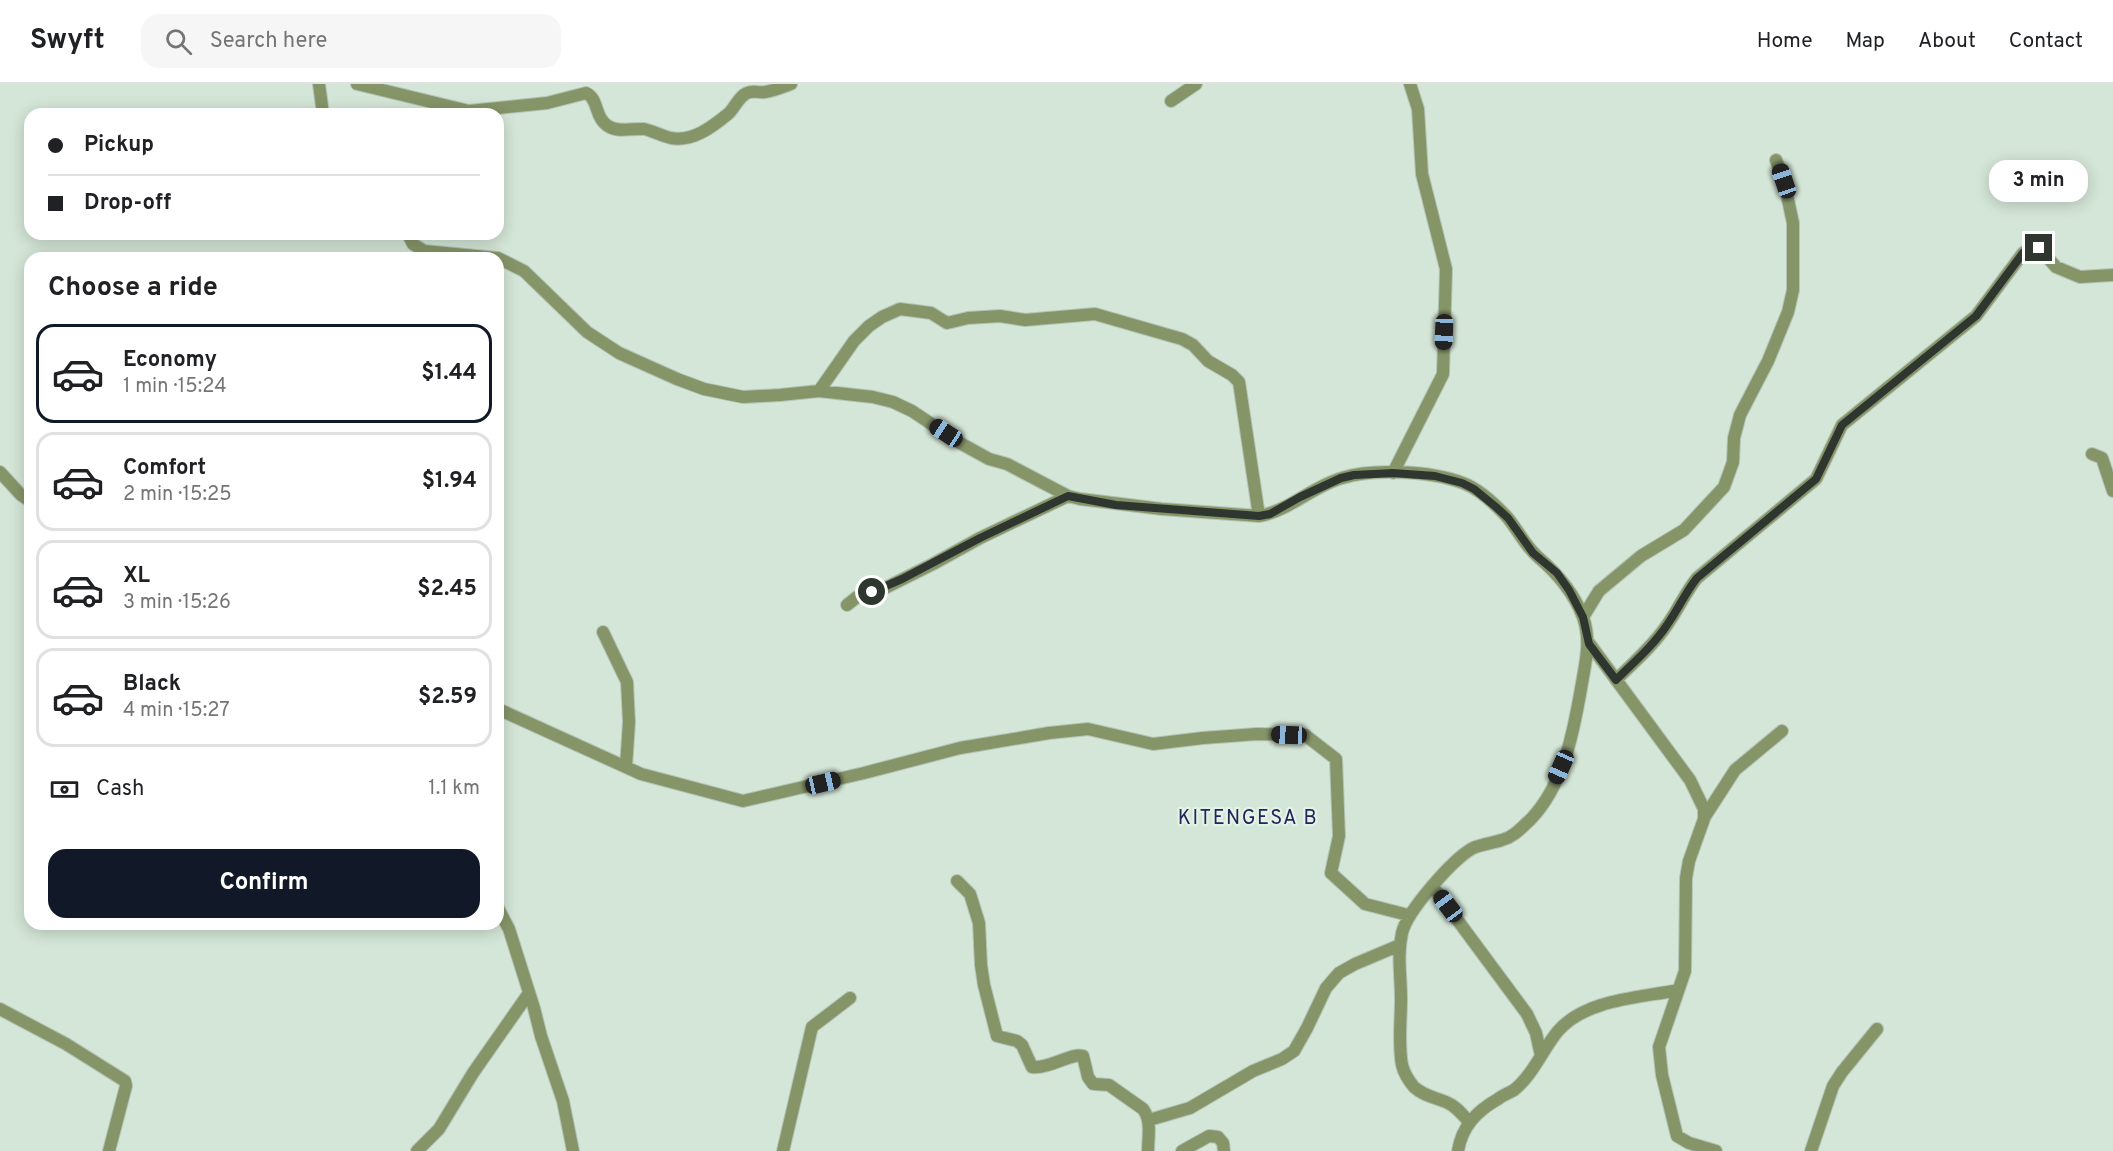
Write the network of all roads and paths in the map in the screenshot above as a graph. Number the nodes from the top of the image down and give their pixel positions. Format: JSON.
{"nodes":[{"id":1,"x":319,"y":84,"type":"edge"},
{"id":2,"x":357,"y":84,"type":"edge"},
{"id":3,"x":791,"y":84,"type":"edge"},
{"id":4,"x":1196,"y":84,"type":"edge"},
{"id":5,"x":1410,"y":84,"type":"edge"},
{"id":6,"x":1171,"y":101,"type":"dead end"},
{"id":7,"x":322,"y":108,"type":"edge"},
{"id":8,"x":457,"y":108,"type":"edge"},
{"id":9,"x":498,"y":108,"type":"edge"},
{"id":10,"x":1776,"y":160,"type":"dead end"},
{"id":11,"x":411,"y":240,"type":"edge"},
{"id":12,"x":435,"y":252,"type":"edge"},
{"id":13,"x":504,"y":260,"type":"edge"},
{"id":14,"x":2113,"y":275,"type":"edge"},
{"id":15,"x":819,"y":391,"type":"junction"},
{"id":16,"x":2092,"y":454,"type":"dead end"},
{"id":17,"x":0,"y":472,"type":"edge"},
{"id":18,"x":1393,"y":473,"type":"junction"},
{"id":19,"x":2113,"y":491,"type":"edge"},
{"id":20,"x":1068,"y":496,"type":"junction"},
{"id":21,"x":24,"y":497,"type":"edge"},
{"id":22,"x":1259,"y":516,"type":"junction"},
{"id":23,"x":848,"y":605,"type":"dead end"},
{"id":24,"x":1583,"y":617,"type":"junction"},
{"id":25,"x":603,"y":632,"type":"dead end"},
{"id":26,"x":1589,"y":644,"type":"junction"},
{"id":27,"x":1616,"y":680,"type":"junction"},
{"id":28,"x":504,"y":712,"type":"edge"},
{"id":29,"x":1782,"y":731,"type":"dead end"},
{"id":30,"x":626,"y":767,"type":"junction"},
{"id":31,"x":1704,"y":819,"type":"junction"},
{"id":32,"x":957,"y":881,"type":"dead end"},
{"id":33,"x":1433,"y":887,"type":"junction"},
{"id":34,"x":1408,"y":915,"type":"junction"},
{"id":35,"x":504,"y":919,"type":"edge"},
{"id":36,"x":1400,"y":945,"type":"junction"},
{"id":37,"x":1678,"y":990,"type":"junction"},
{"id":38,"x":529,"y":993,"type":"junction"},
{"id":39,"x":850,"y":998,"type":"dead end"},
{"id":40,"x":0,"y":1009,"type":"edge"},
{"id":41,"x":1877,"y":1029,"type":"dead end"},
{"id":42,"x":1541,"y":1056,"type":"junction"},
{"id":43,"x":1149,"y":1120,"type":"junction"},
{"id":44,"x":1469,"y":1122,"type":"junction"},
{"id":45,"x":569,"y":1148,"type":"edge"},
{"id":46,"x":109,"y":1151,"type":"edge"},
{"id":47,"x":417,"y":1151,"type":"edge"},
{"id":48,"x":783,"y":1151,"type":"edge"},
{"id":49,"x":1148,"y":1151,"type":"edge"},
{"id":50,"x":1182,"y":1151,"type":"edge"},
{"id":51,"x":1224,"y":1151,"type":"edge"},
{"id":52,"x":1458,"y":1151,"type":"edge"},
{"id":53,"x":1716,"y":1151,"type":"edge"},
{"id":54,"x":1811,"y":1151,"type":"edge"}],
"edges":[{"from":1,"to":7,"type":"street"},
{"from":2,"to":8,"type":"street"},
{"from":3,"to":9,"type":"street"},
{"from":4,"to":6,"type":"street"},
{"from":5,"to":18,"type":"street"},
{"from":10,"to":24,"type":"street"},
{"from":11,"to":12,"type":"street"},
{"from":13,"to":15,"type":"street"},
{"from":14,"to":27,"type":"street"},
{"from":15,"to":20,"type":"street"},
{"from":15,"to":22,"type":"street"},
{"from":16,"to":19,"type":"street"},
{"from":17,"to":21,"type":"street"},
{"from":18,"to":22,"type":"street"},
{"from":18,"to":24,"type":"street"},
{"from":20,"to":22,"type":"street"},
{"from":20,"to":23,"type":"street"},
{"from":24,"to":26,"type":"street"},
{"from":25,"to":30,"type":"street"},
{"from":26,"to":27,"type":"street"},
{"from":26,"to":33,"type":"street"},
{"from":27,"to":31,"type":"street"},
{"from":28,"to":30,"type":"street"},
{"from":29,"to":31,"type":"street"},
{"from":30,"to":34,"type":"street"},
{"from":31,"to":37,"type":"street"},
{"from":32,"to":43,"type":"street"},
{"from":33,"to":34,"type":"street"},
{"from":33,"to":42,"type":"street"},
{"from":34,"to":36,"type":"street"},
{"from":35,"to":38,"type":"street"},
{"from":36,"to":43,"type":"street"},
{"from":36,"to":44,"type":"street"},
{"from":37,"to":42,"type":"street"},
{"from":37,"to":53,"type":"street"},
{"from":38,"to":45,"type":"street"},
{"from":38,"to":47,"type":"street"},
{"from":39,"to":48,"type":"street"},
{"from":40,"to":46,"type":"street"},
{"from":41,"to":54,"type":"street"},
{"from":42,"to":44,"type":"street"},
{"from":43,"to":49,"type":"street"},
{"from":44,"to":52,"type":"street"},
{"from":50,"to":51,"type":"street"}]}
